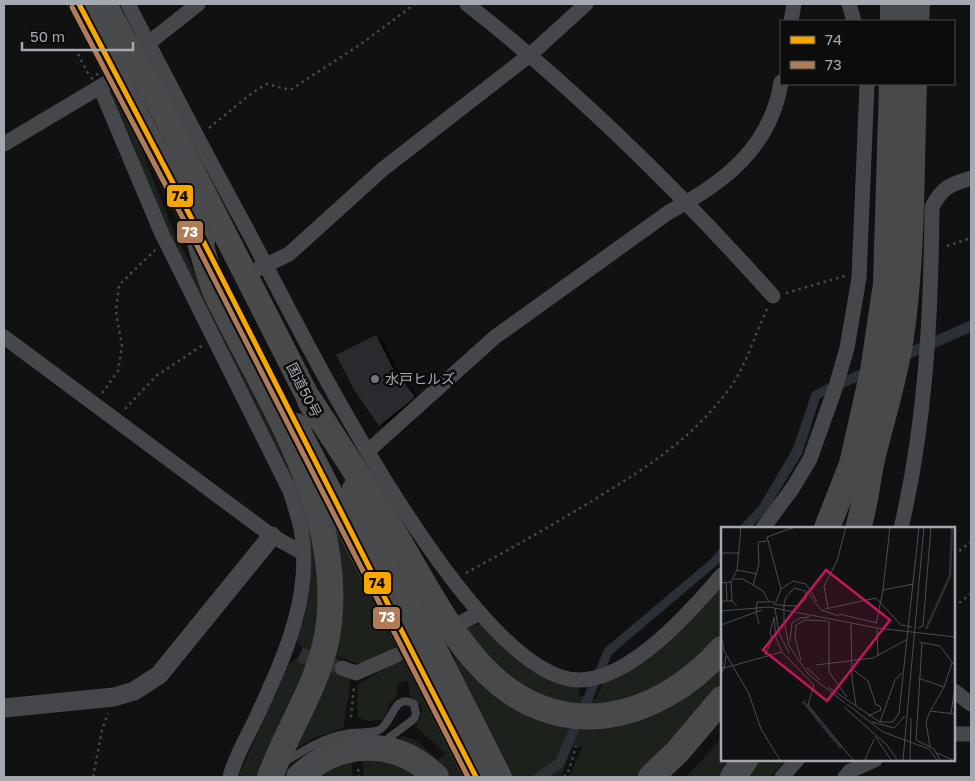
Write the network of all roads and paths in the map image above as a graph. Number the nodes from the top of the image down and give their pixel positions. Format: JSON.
{"nodes":[{"id":1,"x":79,"y":4,"type":"edge"},
{"id":2,"x":105,"y":4,"type":"edge"},
{"id":3,"x":128,"y":4,"type":"edge"},
{"id":4,"x":198,"y":4,"type":"edge"},
{"id":5,"x":415,"y":4,"type":"edge"},
{"id":6,"x":467,"y":4,"type":"edge"},
{"id":7,"x":586,"y":4,"type":"edge"},
{"id":8,"x":794,"y":4,"type":"edge"},
{"id":9,"x":849,"y":4,"type":"edge"},
{"id":10,"x":893,"y":4,"type":"edge"},
{"id":11,"x":917,"y":4,"type":"edge"},
{"id":12,"x":791,"y":20,"type":"edge"},
{"id":13,"x":854,"y":20,"type":"edge"},
{"id":14,"x":893,"y":20,"type":"edge"},
{"id":15,"x":916,"y":20,"type":"edge"},
{"id":16,"x":146,"y":43,"type":"junction"},
{"id":17,"x":78,"y":54,"type":"dead end"},
{"id":18,"x":531,"y":54,"type":"junction"},
{"id":19,"x":103,"y":80,"type":"junction"},
{"id":20,"x":84,"y":83,"type":"dead end"},
{"id":21,"x":780,"y":85,"type":"edge"},
{"id":22,"x":868,"y":85,"type":"edge"},
{"id":23,"x":892,"y":85,"type":"edge"},
{"id":24,"x":914,"y":85,"type":"edge"},
{"id":25,"x":198,"y":138,"type":"junction"},
{"id":26,"x":4,"y":144,"type":"edge"},
{"id":27,"x":971,"y":178,"type":"edge"},
{"id":28,"x":687,"y":202,"type":"junction"},
{"id":29,"x":194,"y":223,"type":"junction"},
{"id":30,"x":971,"y":238,"type":"edge"},
{"id":31,"x":165,"y":240,"type":"junction"},
{"id":32,"x":932,"y":251,"type":"junction"},
{"id":33,"x":256,"y":271,"type":"junction"},
{"id":34,"x":859,"y":278,"type":"junction"},
{"id":35,"x":773,"y":296,"type":"junction"},
{"id":36,"x":4,"y":337,"type":"edge"},
{"id":37,"x":214,"y":337,"type":"junction"},
{"id":38,"x":310,"y":401,"type":"junction"},
{"id":39,"x":94,"y":404,"type":"junction"},
{"id":40,"x":115,"y":420,"type":"junction"},
{"id":41,"x":859,"y":425,"type":"junction"},
{"id":42,"x":368,"y":451,"type":"junction"},
{"id":43,"x":873,"y":456,"type":"junction"},
{"id":44,"x":769,"y":527,"type":"edge"},
{"id":45,"x":811,"y":527,"type":"edge"},
{"id":46,"x":827,"y":527,"type":"edge"},
{"id":47,"x":840,"y":527,"type":"edge"},
{"id":48,"x":858,"y":527,"type":"edge"},
{"id":49,"x":901,"y":527,"type":"edge"},
{"id":50,"x":272,"y":536,"type":"junction"},
{"id":51,"x":971,"y":542,"type":"edge"},
{"id":52,"x":303,"y":553,"type":"junction"},
{"id":53,"x":955,"y":554,"type":"edge"},
{"id":54,"x":721,"y":575,"type":"edge"},
{"id":55,"x":454,"y":580,"type":"junction"},
{"id":56,"x":971,"y":594,"type":"edge"},
{"id":57,"x":955,"y":606,"type":"edge"},
{"id":58,"x":480,"y":613,"type":"junction"},
{"id":59,"x":460,"y":623,"type":"dead end"},
{"id":60,"x":721,"y":650,"type":"edge"},
{"id":61,"x":397,"y":655,"type":"dead end"},
{"id":62,"x":349,"y":671,"type":"joint"},
{"id":63,"x":955,"y":692,"type":"edge"},
{"id":64,"x":114,"y":697,"type":"junction"},
{"id":65,"x":721,"y":700,"type":"edge"},
{"id":66,"x":971,"y":704,"type":"edge"},
{"id":67,"x":4,"y":708,"type":"edge"},
{"id":68,"x":352,"y":717,"type":"dead end"},
{"id":69,"x":721,"y":724,"type":"edge"},
{"id":70,"x":955,"y":734,"type":"edge"},
{"id":71,"x":971,"y":734,"type":"edge"},
{"id":72,"x":576,"y":746,"type":"dead end"},
{"id":73,"x":378,"y":747,"type":"junction"},
{"id":74,"x":744,"y":761,"type":"edge"},
{"id":75,"x":796,"y":761,"type":"edge"},
{"id":76,"x":873,"y":761,"type":"edge"},
{"id":77,"x":272,"y":773,"type":"edge"},
{"id":78,"x":93,"y":777,"type":"edge"},
{"id":79,"x":230,"y":777,"type":"edge"},
{"id":80,"x":299,"y":777,"type":"edge"},
{"id":81,"x":436,"y":777,"type":"edge"},
{"id":82,"x":476,"y":777,"type":"edge"},
{"id":83,"x":500,"y":777,"type":"edge"},
{"id":84,"x":564,"y":777,"type":"edge"},
{"id":85,"x":651,"y":777,"type":"edge"},
{"id":86,"x":674,"y":777,"type":"edge"},
{"id":87,"x":732,"y":777,"type":"edge"},
{"id":88,"x":782,"y":777,"type":"edge"},
{"id":89,"x":845,"y":777,"type":"edge"}],
"edges":[{"from":1,"to":19,"type":"highway","name":"国道50号"},
{"from":2,"to":16,"type":"highway","name":"国道50号"},
{"from":3,"to":16,"type":"street"},
{"from":4,"to":16,"type":"street"},
{"from":5,"to":25,"type":"path"},
{"from":6,"to":18,"type":"street"},
{"from":7,"to":18,"type":"street"},
{"from":8,"to":12,"type":"street"},
{"from":9,"to":13,"type":"street"},
{"from":10,"to":14,"type":"highway"},
{"from":11,"to":15,"type":"highway"},
{"from":16,"to":19,"type":"path","bridge":true},
{"from":16,"to":25,"type":"street"},
{"from":16,"to":33,"type":"highway","name":"国道50号"},
{"from":17,"to":19,"type":"path"},
{"from":18,"to":28,"type":"street"},
{"from":18,"to":33,"type":"street"},
{"from":19,"to":20,"type":"path"},
{"from":19,"to":26,"type":"street"},
{"from":19,"to":29,"type":"highway","name":"国道50号"},
{"from":19,"to":31,"type":"street"},
{"from":21,"to":28,"type":"street"},
{"from":22,"to":34,"type":"street"},
{"from":23,"to":41,"type":"highway"},
{"from":24,"to":43,"type":"highway"},
{"from":25,"to":33,"type":"street"},
{"from":27,"to":32,"type":"street"},
{"from":28,"to":35,"type":"street"},
{"from":28,"to":42,"type":"street"},
{"from":29,"to":77,"type":"highway"},
{"from":29,"to":82,"type":"highway","name":"国道50号"},
{"from":30,"to":32,"type":"path"},
{"from":31,"to":37,"type":"street"},
{"from":31,"to":39,"type":"path"},
{"from":32,"to":49,"type":"street"},
{"from":33,"to":38,"type":"highway","name":"国道50号"},
{"from":33,"to":42,"type":"street"},
{"from":34,"to":35,"type":"path"},
{"from":34,"to":44,"type":"street"},
{"from":35,"to":55,"type":"path"},
{"from":36,"to":39,"type":"street"},
{"from":37,"to":40,"type":"path"},
{"from":37,"to":52,"type":"street"},
{"from":38,"to":60,"type":"highway"},
{"from":38,"to":83,"type":"highway","name":"国道50号"},
{"from":39,"to":40,"type":"street"},
{"from":40,"to":50,"type":"street"},
{"from":41,"to":45,"type":"highway"},
{"from":41,"to":46,"type":"highway"},
{"from":42,"to":55,"type":"street"},
{"from":43,"to":47,"type":"highway"},
{"from":43,"to":48,"type":"highway"},
{"from":50,"to":52,"type":"street"},
{"from":50,"to":64,"type":"street"},
{"from":51,"to":53,"type":"path"},
{"from":52,"to":79,"type":"street"},
{"from":54,"to":58,"type":"street"},
{"from":55,"to":58,"type":"street"},
{"from":56,"to":57,"type":"path"},
{"from":58,"to":59,"type":"street"},
{"from":61,"to":62,"type":"street"},
{"from":62,"to":68,"type":"path"},
{"from":63,"to":66,"type":"street"},
{"from":64,"to":67,"type":"street"},
{"from":64,"to":78,"type":"path"},
{"from":65,"to":85,"type":"highway"},
{"from":69,"to":86,"type":"highway"},
{"from":70,"to":71,"type":"street"},
{"from":72,"to":84,"type":"path"},
{"from":73,"to":77,"type":"lane"},
{"from":73,"to":80,"type":"highway"},
{"from":73,"to":81,"type":"highway"},
{"from":74,"to":87,"type":"highway"},
{"from":75,"to":88,"type":"street"},
{"from":76,"to":89,"type":"street"}]}
